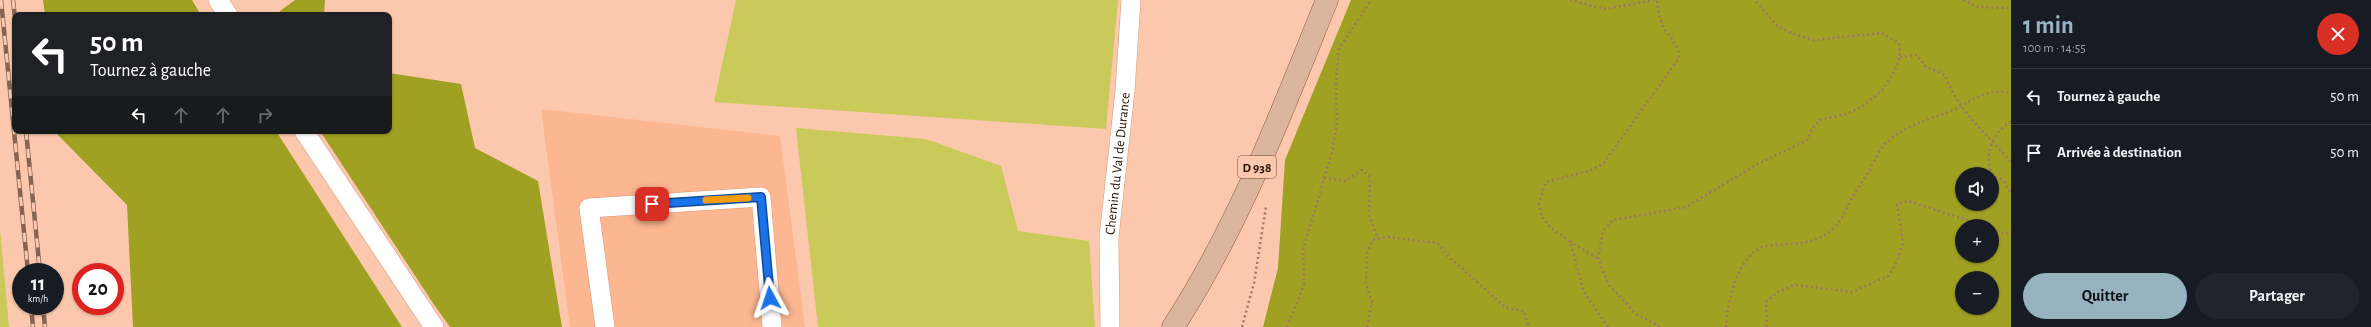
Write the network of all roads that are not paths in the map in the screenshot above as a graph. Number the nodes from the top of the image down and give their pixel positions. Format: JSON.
{"nodes":[{"id":1,"x":218,"y":0,"type":"edge"},
{"id":2,"x":1131,"y":0,"type":"edge"},
{"id":3,"x":1327,"y":0,"type":"edge"},
{"id":4,"x":226,"y":12,"type":"edge"},
{"id":5,"x":306,"y":134,"type":"edge"},
{"id":6,"x":434,"y":327,"type":"edge"},
{"id":7,"x":605,"y":327,"type":"edge"},
{"id":8,"x":772,"y":327,"type":"edge"},
{"id":9,"x":1110,"y":327,"type":"edge"},
{"id":10,"x":1173,"y":327,"type":"edge"}],
"edges":[{"from":1,"to":4,"type":"street"},
{"from":2,"to":9,"type":"street","name":"Chemin du Val de Durance"},
{"from":3,"to":10,"type":"main road","number":"D 938"},
{"from":5,"to":6,"type":"street"},
{"from":7,"to":8,"type":"street"}]}
